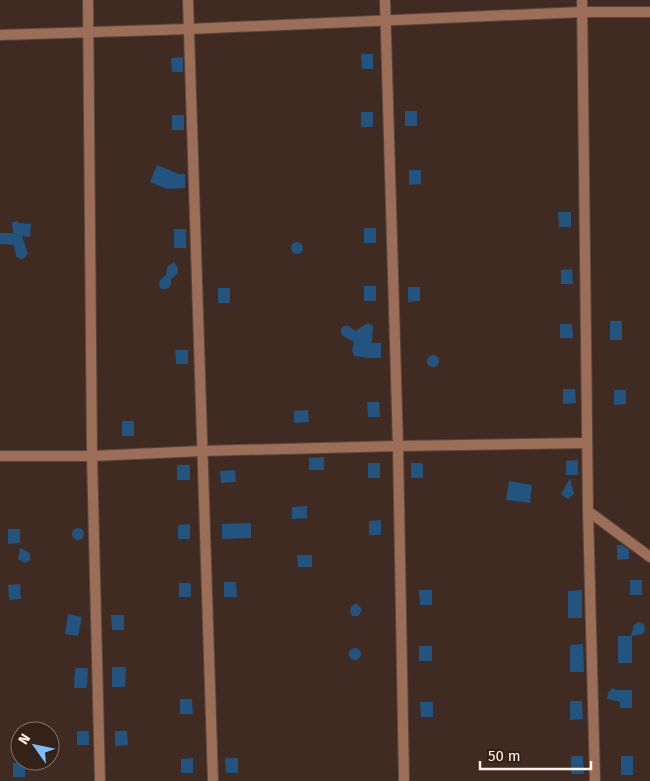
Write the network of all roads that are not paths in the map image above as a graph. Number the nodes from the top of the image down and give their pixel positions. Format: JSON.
{"nodes":[{"id":1,"x":88,"y":0,"type":"edge"},
{"id":2,"x":188,"y":0,"type":"edge"},
{"id":3,"x":385,"y":0,"type":"edge"},
{"id":4,"x":582,"y":0,"type":"edge"},
{"id":5,"x":582,"y":12,"type":"junction"},
{"id":6,"x":650,"y":12,"type":"edge"},
{"id":7,"x":385,"y":21,"type":"junction"},
{"id":8,"x":189,"y":29,"type":"junction"},
{"id":9,"x":89,"y":32,"type":"junction"},
{"id":10,"x":0,"y":35,"type":"edge"},
{"id":11,"x":587,"y":443,"type":"junction"},
{"id":12,"x":398,"y":446,"type":"junction"},
{"id":13,"x":202,"y":451,"type":"junction"},
{"id":14,"x":0,"y":456,"type":"edge"},
{"id":15,"x":92,"y":456,"type":"junction"},
{"id":16,"x":588,"y":511,"type":"junction"},
{"id":17,"x":650,"y":557,"type":"edge"},
{"id":18,"x":100,"y":781,"type":"edge"},
{"id":19,"x":213,"y":781,"type":"edge"},
{"id":20,"x":404,"y":781,"type":"edge"},
{"id":21,"x":595,"y":781,"type":"edge"}],
"edges":[{"from":1,"to":9,"type":"street"},
{"from":2,"to":8,"type":"street"},
{"from":3,"to":7,"type":"street"},
{"from":4,"to":5,"type":"street"},
{"from":5,"to":6,"type":"street"},
{"from":5,"to":7,"type":"street"},
{"from":5,"to":11,"type":"street"},
{"from":7,"to":8,"type":"street"},
{"from":7,"to":12,"type":"street"},
{"from":8,"to":9,"type":"street"},
{"from":8,"to":13,"type":"street"},
{"from":9,"to":10,"type":"street"},
{"from":9,"to":15,"type":"street"},
{"from":11,"to":12,"type":"street"},
{"from":11,"to":16,"type":"street"},
{"from":12,"to":13,"type":"street"},
{"from":12,"to":20,"type":"street"},
{"from":13,"to":15,"type":"street"},
{"from":13,"to":19,"type":"street"},
{"from":14,"to":15,"type":"street"},
{"from":15,"to":18,"type":"street"},
{"from":16,"to":17,"type":"street"},
{"from":16,"to":21,"type":"street"}]}
